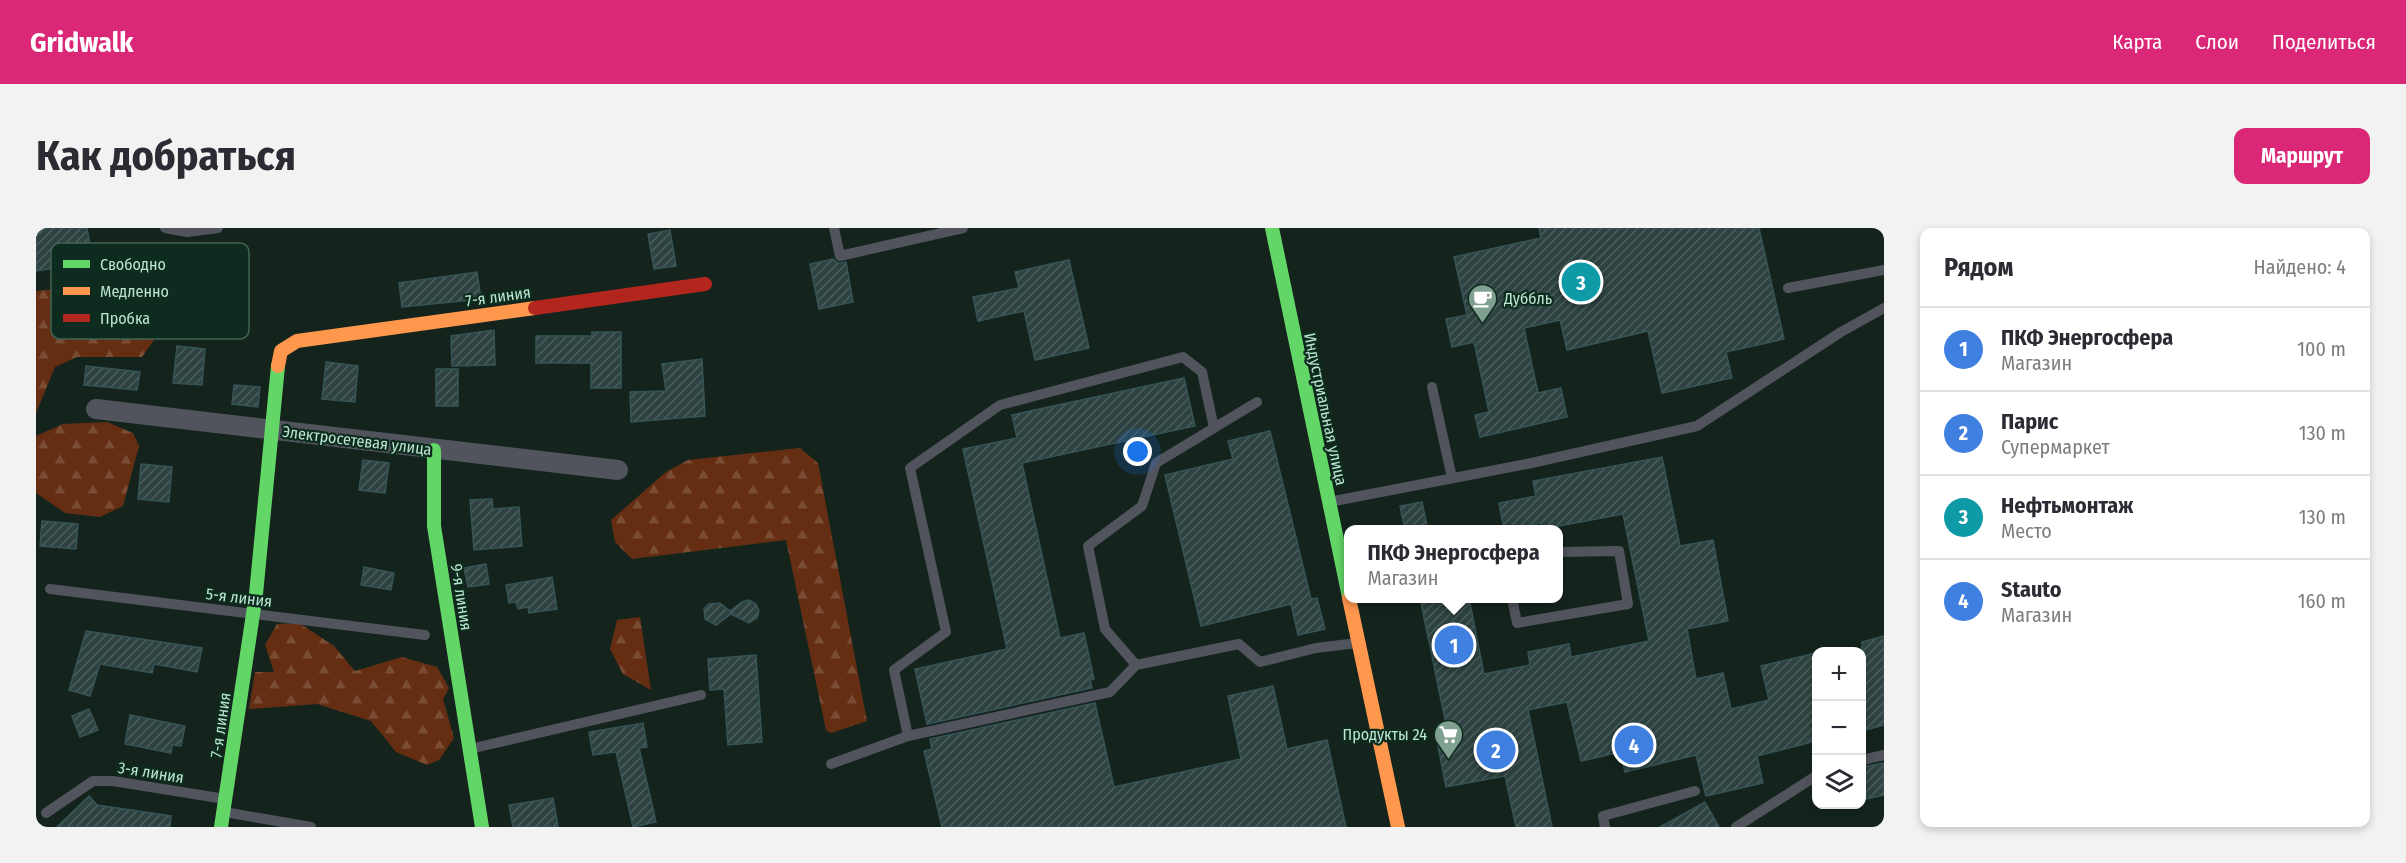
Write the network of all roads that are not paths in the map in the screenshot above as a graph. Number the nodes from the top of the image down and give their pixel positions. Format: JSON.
{"nodes":[{"id":1,"x":165,"y":228,"type":"edge"},
{"id":2,"x":218,"y":228,"type":"edge"},
{"id":3,"x":834,"y":228,"type":"edge"},
{"id":4,"x":963,"y":228,"type":"edge"},
{"id":5,"x":1272,"y":228,"type":"edge"},
{"id":6,"x":1884,"y":270,"type":"edge"},
{"id":7,"x":705,"y":284,"type":"dead end"},
{"id":8,"x":1788,"y":288,"type":"dead end"},
{"id":9,"x":1884,"y":308,"type":"edge"},
{"id":10,"x":1432,"y":387,"type":"dead end"},
{"id":11,"x":1257,"y":402,"type":"dead end"},
{"id":12,"x":96,"y":409,"type":"dead end"},
{"id":13,"x":1214,"y":428,"type":"junction"},
{"id":14,"x":274,"y":429,"type":"junction"},
{"id":15,"x":434,"y":450,"type":"junction"},
{"id":16,"x":618,"y":470,"type":"dead end"},
{"id":17,"x":1452,"y":478,"type":"junction"},
{"id":18,"x":1329,"y":502,"type":"junction"},
{"id":19,"x":1563,"y":552,"type":"edge"},
{"id":20,"x":1344,"y":564,"type":"edge"},
{"id":21,"x":50,"y":589,"type":"dead end"},
{"id":22,"x":1350,"y":603,"type":"edge"},
{"id":23,"x":1513,"y":603,"type":"edge"},
{"id":24,"x":253,"y":614,"type":"junction"},
{"id":25,"x":425,"y":635,"type":"dead end"},
{"id":26,"x":1358,"y":642,"type":"junction"},
{"id":27,"x":1136,"y":664,"type":"junction"},
{"id":28,"x":701,"y":695,"type":"dead end"},
{"id":29,"x":908,"y":736,"type":"junction"},
{"id":30,"x":470,"y":749,"type":"junction"},
{"id":31,"x":1884,"y":754,"type":"edge"},
{"id":32,"x":1866,"y":759,"type":"edge"},
{"id":33,"x":831,"y":764,"type":"dead end"},
{"id":34,"x":1812,"y":779,"type":"edge"},
{"id":35,"x":1695,"y":791,"type":"dead end"},
{"id":36,"x":225,"y":805,"type":"junction"},
{"id":37,"x":46,"y":813,"type":"dead end"},
{"id":38,"x":221,"y":827,"type":"edge"},
{"id":39,"x":311,"y":827,"type":"edge"},
{"id":40,"x":482,"y":827,"type":"edge"},
{"id":41,"x":1398,"y":827,"type":"edge"},
{"id":42,"x":1605,"y":827,"type":"edge"},
{"id":43,"x":1736,"y":827,"type":"edge"}],
"edges":[{"from":1,"to":2,"type":"lane"},
{"from":3,"to":4,"type":"lane"},
{"from":5,"to":18,"type":"street","name":"Индустриальная улица"},
{"from":6,"to":8,"type":"lane"},
{"from":7,"to":14,"type":"street","name":"7-я линия"},
{"from":9,"to":17,"type":"lane"},
{"from":10,"to":17,"type":"lane"},
{"from":11,"to":13,"type":"lane"},
{"from":12,"to":14,"type":"street","name":"Электросетевая улица"},
{"from":13,"to":27,"type":"lane"},
{"from":13,"to":29,"type":"lane"},
{"from":14,"to":15,"type":"street","name":"Электросетевая улица"},
{"from":14,"to":24,"type":"street","name":"7-я линия"},
{"from":15,"to":16,"type":"street","name":"Электросетевая улица"},
{"from":15,"to":30,"type":"street","name":"9-я линия"},
{"from":17,"to":18,"type":"lane"},
{"from":18,"to":20,"type":"street","name":"Индустриальная улица"},
{"from":19,"to":23,"type":"lane"},
{"from":21,"to":24,"type":"lane","name":"5-я линия"},
{"from":22,"to":26,"type":"street","name":"Индустриальная улица"},
{"from":24,"to":25,"type":"lane","name":"5-я линия"},
{"from":24,"to":36,"type":"street","name":"7-я линия"},
{"from":26,"to":27,"type":"lane"},
{"from":26,"to":41,"type":"street","name":"Индустриальная улица"},
{"from":27,"to":29,"type":"lane"},
{"from":28,"to":30,"type":"lane"},
{"from":29,"to":33,"type":"lane"},
{"from":30,"to":40,"type":"street","name":"9-я линия"},
{"from":31,"to":32,"type":"lane"},
{"from":34,"to":43,"type":"lane"},
{"from":35,"to":42,"type":"lane"},
{"from":36,"to":37,"type":"lane","name":"3-я линия"},
{"from":36,"to":38,"type":"street","name":"7-я линия"},
{"from":36,"to":39,"type":"lane","name":"3-я линия"}]}
